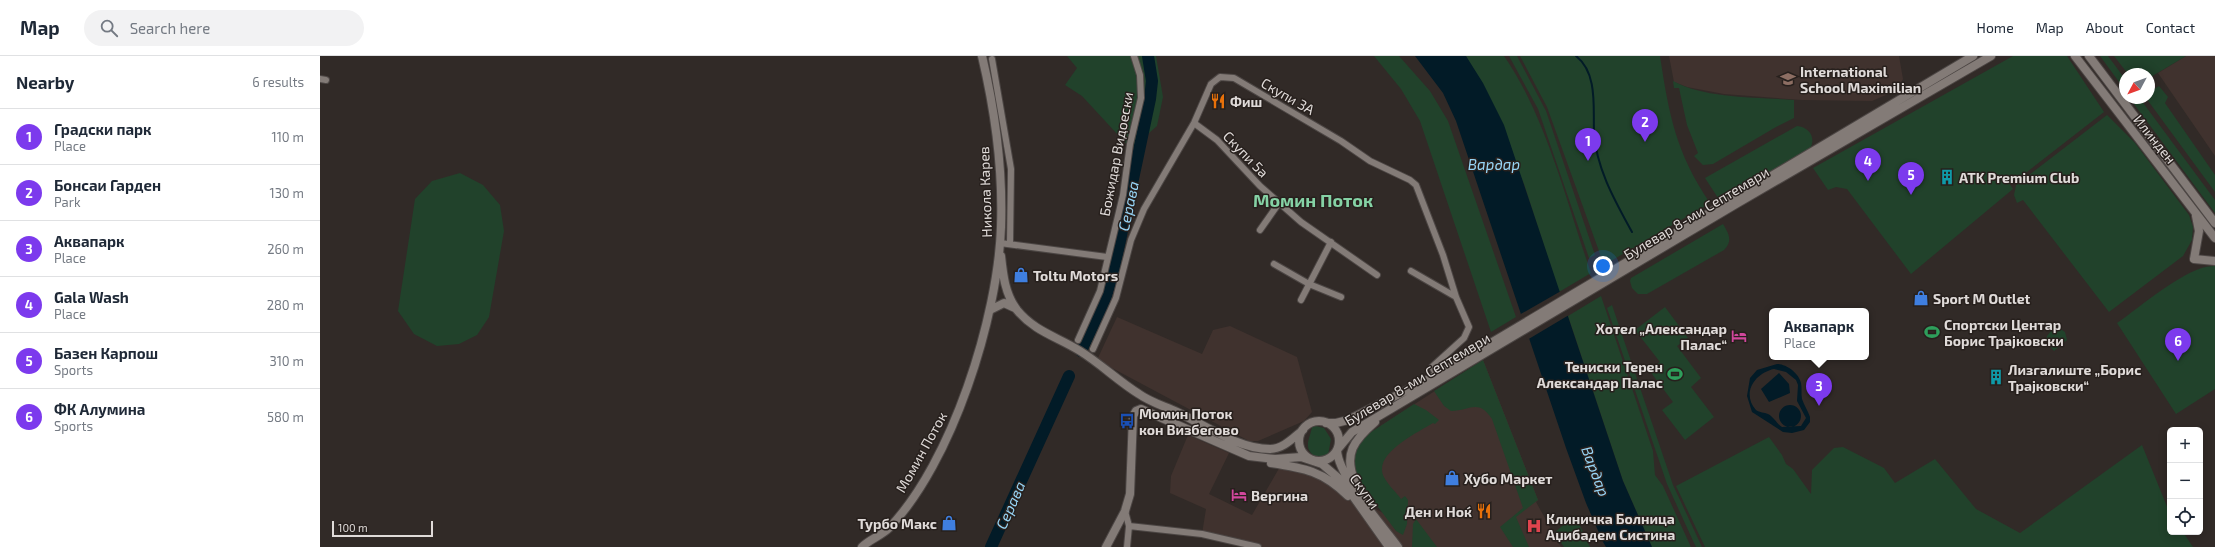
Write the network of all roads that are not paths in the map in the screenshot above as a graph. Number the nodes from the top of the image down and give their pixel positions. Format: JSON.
{"nodes":[{"id":1,"x":982,"y":56,"type":"edge"},
{"id":2,"x":1134,"y":56,"type":"edge"},
{"id":3,"x":1972,"y":56,"type":"edge"},
{"id":4,"x":1991,"y":56,"type":"edge"},
{"id":5,"x":2089,"y":56,"type":"edge"},
{"id":6,"x":2075,"y":57,"type":"edge"},
{"id":7,"x":992,"y":59,"type":"dead end"},
{"id":8,"x":1194,"y":123,"type":"junction"},
{"id":9,"x":1734,"y":202,"type":"junction"},
{"id":10,"x":1279,"y":203,"type":"junction"},
{"id":11,"x":2193,"y":209,"type":"junction"},
{"id":12,"x":2215,"y":223,"type":"edge"},
{"id":13,"x":1260,"y":230,"type":"dead end"},
{"id":14,"x":2215,"y":238,"type":"edge"},
{"id":15,"x":1331,"y":242,"type":"junction"},
{"id":16,"x":1000,"y":243,"type":"junction"},
{"id":17,"x":1010,"y":243,"type":"junction"},
{"id":18,"x":1106,"y":257,"type":"junction"},
{"id":19,"x":2215,"y":261,"type":"edge"},
{"id":20,"x":1274,"y":264,"type":"dead end"},
{"id":21,"x":1411,"y":271,"type":"dead end"},
{"id":22,"x":1377,"y":275,"type":"dead end"},
{"id":23,"x":1309,"y":284,"type":"junction"},
{"id":24,"x":1341,"y":297,"type":"dead end"},
{"id":25,"x":1456,"y":297,"type":"junction"},
{"id":26,"x":1301,"y":300,"type":"dead end"},
{"id":27,"x":990,"y":310,"type":"junction"},
{"id":28,"x":1017,"y":310,"type":"junction"},
{"id":29,"x":985,"y":328,"type":"joint"},
{"id":30,"x":1078,"y":340,"type":"dead end"},
{"id":31,"x":1093,"y":349,"type":"dead end"},
{"id":32,"x":1484,"y":350,"type":"junction"},
{"id":33,"x":1437,"y":375,"type":"junction"},
{"id":34,"x":1390,"y":410,"type":"junction"},
{"id":35,"x":1326,"y":423,"type":"junction"},
{"id":36,"x":1303,"y":430,"type":"junction"},
{"id":37,"x":1337,"y":450,"type":"junction"},
{"id":38,"x":1249,"y":456,"type":"junction"},
{"id":39,"x":1312,"y":460,"type":"junction"},
{"id":40,"x":1363,"y":499,"type":"junction"},
{"id":41,"x":1125,"y":511,"type":"junction"},
{"id":42,"x":1369,"y":519,"type":"junction"},
{"id":43,"x":1129,"y":526,"type":"junction"},
{"id":44,"x":862,"y":547,"type":"edge"},
{"id":45,"x":1106,"y":547,"type":"edge"},
{"id":46,"x":1127,"y":547,"type":"edge"},
{"id":47,"x":1258,"y":547,"type":"edge"},
{"id":48,"x":1389,"y":547,"type":"edge"},
{"id":49,"x":1398,"y":547,"type":"edge"}],
"edges":[{"from":1,"to":16,"type":"street","name":"Никола Карев"},
{"from":2,"to":18,"type":"street","name":"Божидар Видоески"},
{"from":3,"to":9,"type":"street","name":"Булевар 8-ми Септември"},
{"from":4,"to":9,"type":"street","name":"Булевар 8-ми Септември"},
{"from":5,"to":12,"type":"street","name":"Илинден"},
{"from":6,"to":11,"type":"street","name":"Илинден"},
{"from":7,"to":17,"type":"street"},
{"from":8,"to":10,"type":"street","name":"Скупи 5а"},
{"from":8,"to":25,"type":"street","name":"Скупи 3А"},
{"from":8,"to":31,"type":"street","name":"Скупи 3А"},
{"from":9,"to":32,"type":"street","name":"Булевар 8-ми Септември"},
{"from":10,"to":13,"type":"street"},
{"from":10,"to":15,"type":"street","name":"Скупи 5а"},
{"from":11,"to":14,"type":"street","name":"Илинден"},
{"from":11,"to":19,"type":"street"},
{"from":15,"to":22,"type":"street","name":"Скупи 5а"},
{"from":15,"to":23,"type":"street"},
{"from":16,"to":17,"type":"street"},
{"from":16,"to":27,"type":"street","name":"Никола Карев"},
{"from":16,"to":28,"type":"street"},
{"from":17,"to":18,"type":"street"},
{"from":18,"to":30,"type":"street","name":"Божидар Видоески"},
{"from":20,"to":23,"type":"street"},
{"from":21,"to":25,"type":"street"},
{"from":23,"to":24,"type":"street"},
{"from":23,"to":26,"type":"street"},
{"from":25,"to":33,"type":"street","name":"Скупи 3А"},
{"from":27,"to":28,"type":"street"},
{"from":27,"to":29,"type":"street","name":"Никола Карев"},
{"from":28,"to":36,"type":"street"},
{"from":29,"to":44,"type":"street","name":"Момин Поток"},
{"from":32,"to":33,"type":"street","name":"Булевар 8-ми Септември"},
{"from":32,"to":34,"type":"street","name":"Булевар 8-ми Септември"},
{"from":33,"to":35,"type":"street","name":"Булевар 8-ми Септември"},
{"from":34,"to":37,"type":"street","name":"Булевар 8-ми Септември"},
{"from":34,"to":40,"type":"street"},
{"from":35,"to":36,"type":"street"},
{"from":35,"to":37,"type":"street"},
{"from":36,"to":39,"type":"street"},
{"from":37,"to":39,"type":"street"},
{"from":37,"to":40,"type":"street","name":"Скупи"},
{"from":38,"to":39,"type":"street"},
{"from":38,"to":41,"type":"street"},
{"from":38,"to":42,"type":"street"},
{"from":39,"to":42,"type":"street","name":"Скупи"},
{"from":40,"to":49,"type":"street","name":"Скупи"},
{"from":41,"to":43,"type":"street"},
{"from":41,"to":45,"type":"street"},
{"from":42,"to":48,"type":"street","name":"Скупи"},
{"from":43,"to":46,"type":"street"},
{"from":43,"to":47,"type":"street"}]}
